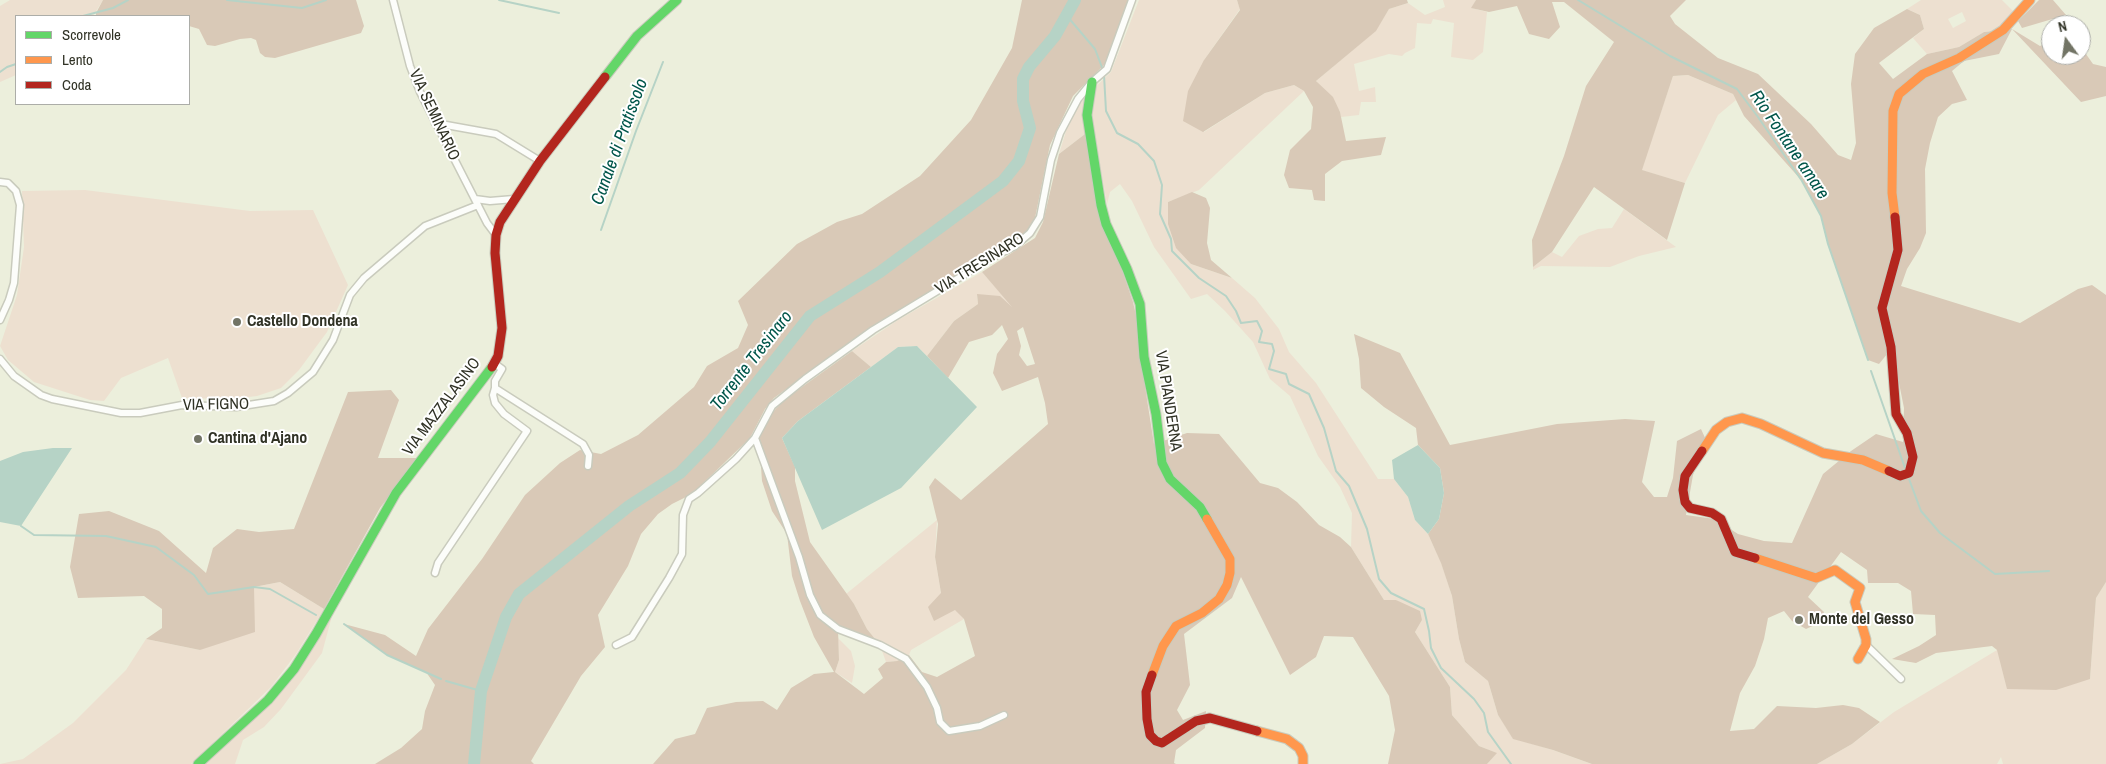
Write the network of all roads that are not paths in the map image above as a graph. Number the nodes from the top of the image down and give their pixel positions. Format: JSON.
{"nodes":[{"id":1,"x":393,"y":0,"type":"edge"},
{"id":2,"x":677,"y":0,"type":"edge"},
{"id":3,"x":1132,"y":0,"type":"edge"},
{"id":4,"x":2030,"y":0,"type":"edge"},
{"id":5,"x":1092,"y":82,"type":"junction"},
{"id":6,"x":435,"y":123,"type":"junction"},
{"id":7,"x":540,"y":161,"type":"junction"},
{"id":8,"x":0,"y":182,"type":"edge"},
{"id":9,"x":514,"y":199,"type":"junction"},
{"id":10,"x":476,"y":202,"type":"junction"},
{"id":11,"x":496,"y":235,"type":"junction"},
{"id":12,"x":0,"y":320,"type":"edge"},
{"id":13,"x":0,"y":360,"type":"edge"},
{"id":14,"x":494,"y":364,"type":"junction"},
{"id":15,"x":495,"y":388,"type":"junction"},
{"id":16,"x":755,"y":438,"type":"junction"},
{"id":17,"x":588,"y":466,"type":"dead end"},
{"id":18,"x":435,"y":573,"type":"dead end"},
{"id":19,"x":616,"y":645,"type":"dead end"},
{"id":20,"x":1866,"y":645,"type":"junction"},
{"id":21,"x":1858,"y":659,"type":"dead end"},
{"id":22,"x":1901,"y":679,"type":"dead end"},
{"id":23,"x":1004,"y":715,"type":"dead end"},
{"id":24,"x":198,"y":764,"type":"edge"},
{"id":25,"x":1304,"y":764,"type":"edge"}],
"edges":[{"from":1,"to":6,"type":"street","name":"VIA SEMINARIO"},
{"from":2,"to":7,"type":"street","name":"VIA MAZZALASINO"},
{"from":3,"to":5,"type":"street","name":"VIA TRESINARO"},
{"from":4,"to":20,"type":"street"},
{"from":5,"to":16,"type":"street","name":"VIA TRESINARO"},
{"from":5,"to":25,"type":"street","name":"VIA PIANDERNA"},
{"from":6,"to":7,"type":"street"},
{"from":6,"to":10,"type":"street","name":"VIA SEMINARIO"},
{"from":7,"to":9,"type":"street","name":"VIA MAZZALASINO"},
{"from":8,"to":12,"type":"street"},
{"from":9,"to":10,"type":"street"},
{"from":9,"to":11,"type":"street","name":"VIA MAZZALASINO"},
{"from":10,"to":11,"type":"street","name":"VIA SEMINARIO"},
{"from":10,"to":13,"type":"street","name":"VIA FIGNO"},
{"from":11,"to":14,"type":"street","name":"VIA MAZZALASINO"},
{"from":14,"to":15,"type":"street"},
{"from":14,"to":24,"type":"street","name":"VIA MAZZALASINO"},
{"from":15,"to":17,"type":"street"},
{"from":15,"to":18,"type":"street"},
{"from":16,"to":19,"type":"street","name":"VIA TRESINARO"},
{"from":16,"to":23,"type":"street"},
{"from":20,"to":21,"type":"street"},
{"from":20,"to":22,"type":"street"}]}
